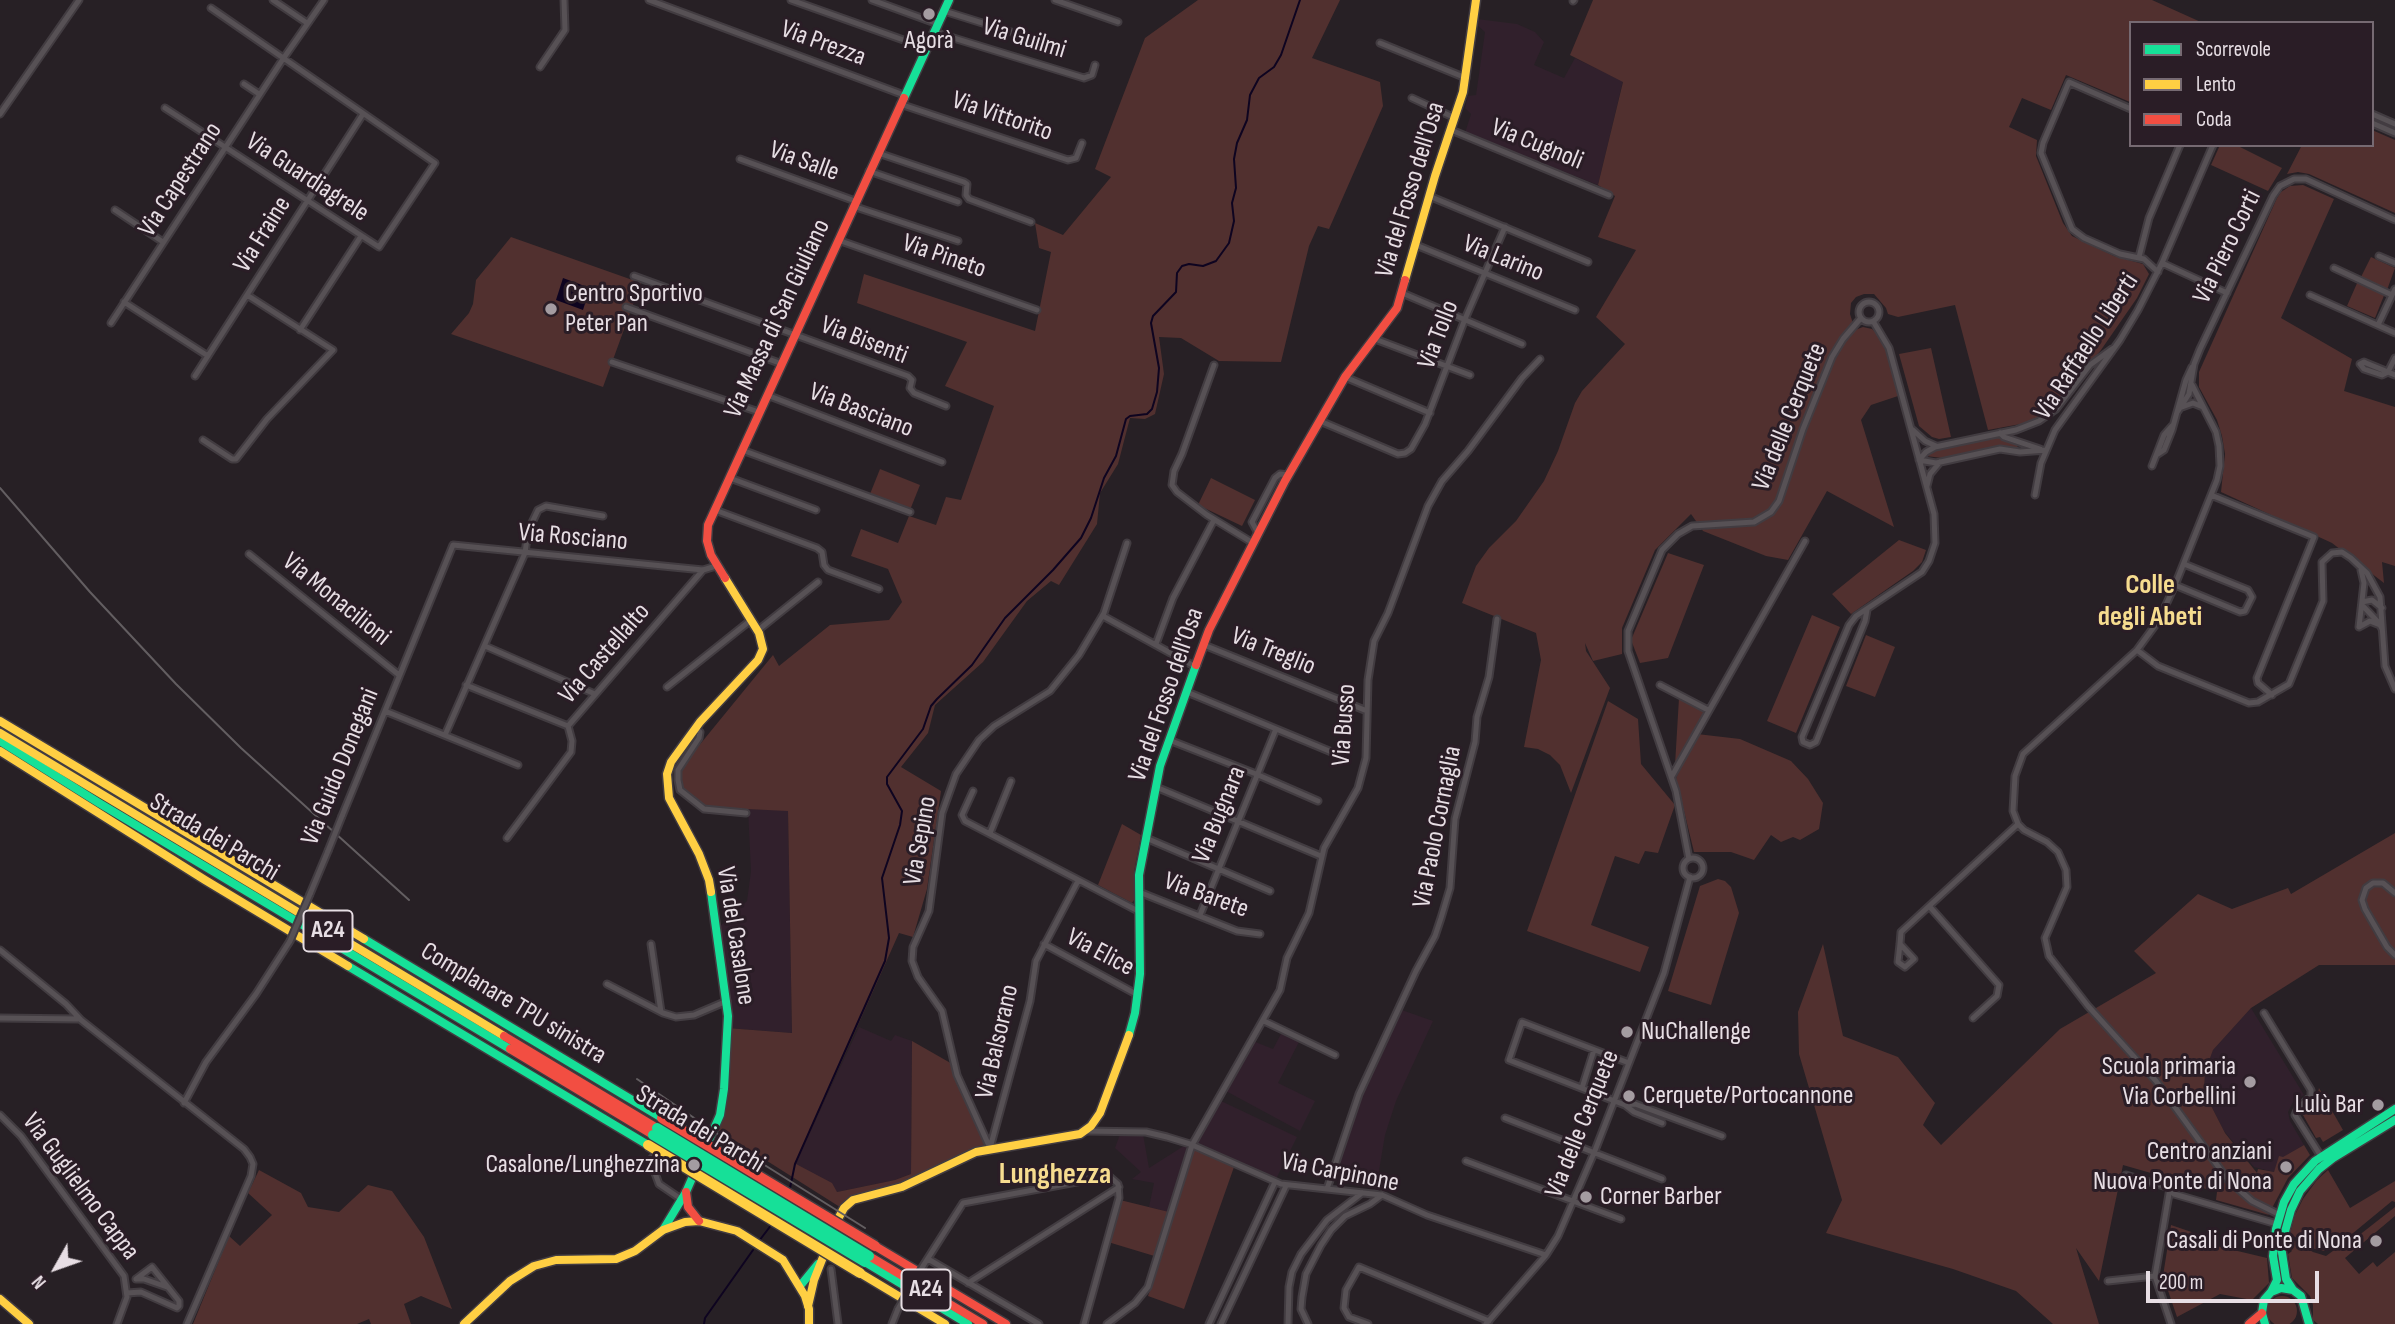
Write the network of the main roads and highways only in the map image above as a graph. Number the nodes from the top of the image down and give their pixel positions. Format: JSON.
{"nodes":[{"id":1,"x":949,"y":0,"type":"edge"},
{"id":2,"x":1476,"y":0,"type":"edge"},
{"id":3,"x":758,"y":631,"type":"joint"},
{"id":4,"x":0,"y":720,"type":"edge"},
{"id":5,"x":0,"y":733,"type":"edge"},
{"id":6,"x":0,"y":741,"type":"edge"},
{"id":7,"x":0,"y":751,"type":"edge"},
{"id":8,"x":2395,"y":1110,"type":"edge"},
{"id":9,"x":2395,"y":1120,"type":"edge"},
{"id":10,"x":655,"y":1132,"type":"junction"},
{"id":11,"x":2323,"y":1160,"type":"junction"},
{"id":12,"x":682,"y":1201,"type":"junction"},
{"id":13,"x":699,"y":1221,"type":"junction"},
{"id":14,"x":685,"y":1222,"type":"junction"},
{"id":15,"x":663,"y":1230,"type":"junction"},
{"id":16,"x":867,"y":1259,"type":"junction"},
{"id":17,"x":790,"y":1269,"type":"junction"},
{"id":18,"x":812,"y":1275,"type":"junction"},
{"id":19,"x":800,"y":1286,"type":"junction"},
{"id":20,"x":2292,"y":1290,"type":"junction"},
{"id":21,"x":2271,"y":1292,"type":"junction"},
{"id":22,"x":0,"y":1299,"type":"edge"},
{"id":23,"x":808,"y":1306,"type":"junction"},
{"id":24,"x":2305,"y":1310,"type":"junction"},
{"id":25,"x":2262,"y":1313,"type":"junction"},
{"id":26,"x":29,"y":1324,"type":"edge"},
{"id":27,"x":464,"y":1324,"type":"edge"},
{"id":28,"x":809,"y":1324,"type":"edge"},
{"id":29,"x":945,"y":1324,"type":"edge"},
{"id":30,"x":968,"y":1324,"type":"edge"},
{"id":31,"x":983,"y":1324,"type":"edge"},
{"id":32,"x":1006,"y":1324,"type":"edge"},
{"id":33,"x":2249,"y":1324,"type":"edge"},
{"id":34,"x":2265,"y":1324,"type":"edge"},
{"id":35,"x":2300,"y":1324,"type":"edge"},
{"id":36,"x":2309,"y":1324,"type":"edge"}],
"edges":[{"from":1,"to":3,"type":"main road","name":"Via Massa di San Giuliano"},
{"from":2,"to":18,"type":"main road","name":"Via del Fosso dell'Osa"},
{"from":3,"to":12,"type":"main road","name":"Via del Casalone"},
{"from":4,"to":32,"type":"main road","name":"Complanare TPU sinistra","bridge":true},
{"from":5,"to":10,"type":"main road","name":"Strada dei Parchi","number":"A24"},
{"from":6,"to":10,"type":"main road","name":"Strada dei Parchi","number":"A24"},
{"from":7,"to":29,"type":"main road","bridge":true},
{"from":8,"to":11,"type":"main road"},
{"from":9,"to":11,"type":"main road"},
{"from":10,"to":16,"type":"main road","name":"Strada dei Parchi","number":"A24","bridge":true},
{"from":11,"to":20,"type":"main road"},
{"from":11,"to":21,"type":"main road"},
{"from":12,"to":13,"type":"main road"},
{"from":12,"to":14,"type":"main road"},
{"from":12,"to":15,"type":"main road","name":"Via del Casalone"},
{"from":13,"to":14,"type":"main road"},
{"from":13,"to":17,"type":"main road"},
{"from":14,"to":15,"type":"main road"},
{"from":15,"to":27,"type":"main road"},
{"from":16,"to":30,"type":"main road","name":"Strada dei Parchi","number":"A24"},
{"from":16,"to":31,"type":"main road","name":"Strada dei Parchi","number":"A24"},
{"from":17,"to":18,"type":"main road"},
{"from":17,"to":19,"type":"main road"},
{"from":18,"to":19,"type":"main road"},
{"from":18,"to":23,"type":"main road"},
{"from":19,"to":23,"type":"main road"},
{"from":20,"to":21,"type":"main road"},
{"from":20,"to":24,"type":"main road"},
{"from":21,"to":25,"type":"main road"},
{"from":22,"to":26,"type":"main road"},
{"from":23,"to":28,"type":"main road"},
{"from":24,"to":35,"type":"main road"},
{"from":24,"to":36,"type":"main road"},
{"from":25,"to":33,"type":"main road"},
{"from":25,"to":34,"type":"main road"}]}
